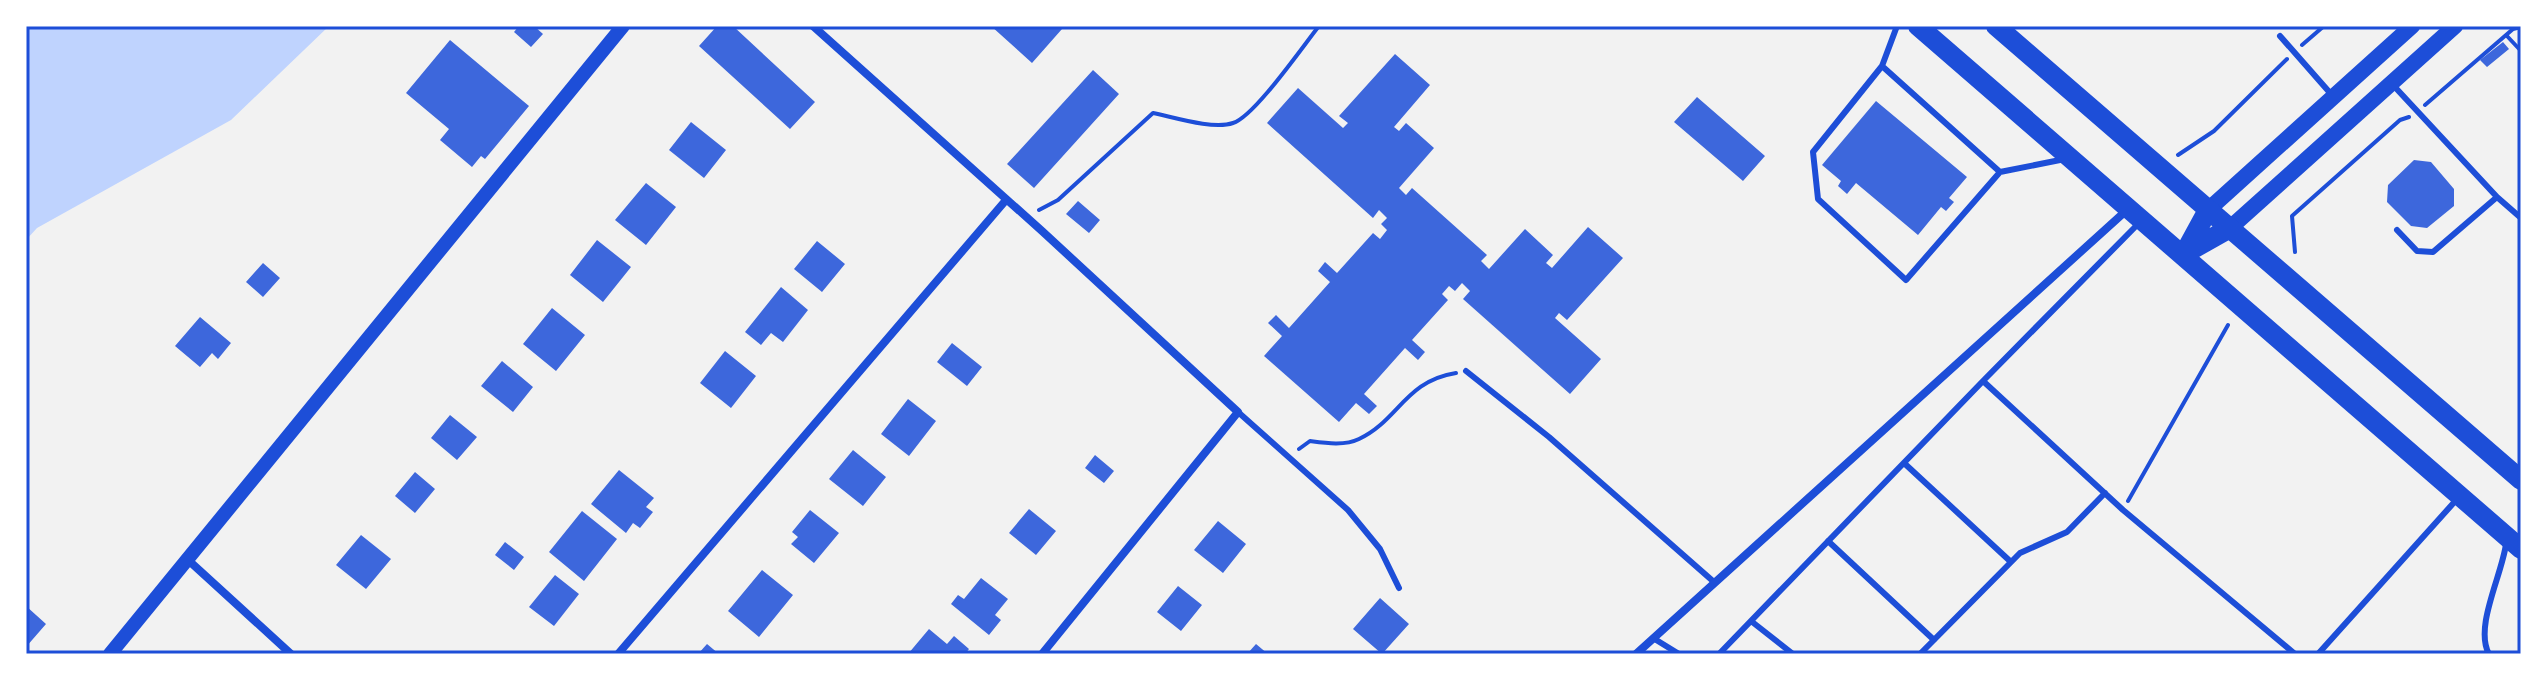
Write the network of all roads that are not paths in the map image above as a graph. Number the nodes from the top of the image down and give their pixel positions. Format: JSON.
{"nodes":[{"id":1,"x":623,"y":26,"type":"edge"},
{"id":2,"x":813,"y":26,"type":"edge"},
{"id":3,"x":1897,"y":26,"type":"edge"},
{"id":4,"x":1918,"y":26,"type":"edge"},
{"id":5,"x":1996,"y":26,"type":"edge"},
{"id":6,"x":2412,"y":26,"type":"edge"},
{"id":7,"x":2455,"y":26,"type":"edge"},
{"id":8,"x":2280,"y":36,"type":"dead end"},
{"id":9,"x":1882,"y":66,"type":"junction"},
{"id":10,"x":2392,"y":83,"type":"junction"},
{"id":11,"x":2334,"y":97,"type":"junction"},
{"id":12,"x":2069,"y":158,"type":"junction"},
{"id":13,"x":2000,"y":172,"type":"junction"},
{"id":14,"x":2497,"y":197,"type":"junction"},
{"id":15,"x":1006,"y":200,"type":"junction"},
{"id":16,"x":2208,"y":210,"type":"junction"},
{"id":17,"x":2135,"y":214,"type":"junction"},
{"id":18,"x":2521,"y":218,"type":"edge"},
{"id":19,"x":2230,"y":228,"type":"junction"},
{"id":20,"x":2397,"y":230,"type":"dead end"},
{"id":21,"x":2184,"y":254,"type":"junction"},
{"id":22,"x":1466,"y":371,"type":"road end"},
{"id":23,"x":1983,"y":381,"type":"junction"},
{"id":24,"x":1238,"y":412,"type":"junction"},
{"id":25,"x":1904,"y":463,"type":"junction"},
{"id":26,"x":2521,"y":480,"type":"edge"},
{"id":27,"x":2105,"y":493,"type":"junction"},
{"id":28,"x":2460,"y":496,"type":"junction"},
{"id":29,"x":1828,"y":541,"type":"junction"},
{"id":30,"x":2514,"y":543,"type":"edge"},
{"id":31,"x":187,"y":559,"type":"junction"},
{"id":32,"x":2011,"y":562,"type":"junction"},
{"id":33,"x":1714,"y":582,"type":"junction"},
{"id":34,"x":1399,"y":588,"type":"dead end"},
{"id":35,"x":1751,"y":621,"type":"junction"},
{"id":36,"x":1653,"y":638,"type":"junction"},
{"id":37,"x":1934,"y":640,"type":"junction"},
{"id":38,"x":110,"y":654,"type":"edge"},
{"id":39,"x":291,"y":654,"type":"edge"},
{"id":40,"x":618,"y":654,"type":"edge"},
{"id":41,"x":1042,"y":654,"type":"edge"},
{"id":42,"x":1636,"y":654,"type":"edge"},
{"id":43,"x":1679,"y":654,"type":"edge"},
{"id":44,"x":1719,"y":654,"type":"edge"},
{"id":45,"x":1793,"y":654,"type":"edge"},
{"id":46,"x":1920,"y":654,"type":"edge"},
{"id":47,"x":2295,"y":654,"type":"edge"},
{"id":48,"x":2318,"y":654,"type":"edge"},
{"id":49,"x":2489,"y":654,"type":"edge"}],
"edges":[{"from":1,"to":31,"type":"street"},
{"from":2,"to":15,"type":"street"},
{"from":3,"to":9,"type":"lane"},
{"from":4,"to":12,"type":"main road"},
{"from":5,"to":16,"type":"main road"},
{"from":6,"to":11,"type":"main road"},
{"from":7,"to":10,"type":"main road"},
{"from":8,"to":11,"type":"lane"},
{"from":9,"to":13,"type":"lane"},
{"from":9,"to":13,"type":"lane"},
{"from":10,"to":14,"type":"lane"},
{"from":10,"to":19,"type":"main road"},
{"from":11,"to":16,"type":"main road"},
{"from":12,"to":13,"type":"lane"},
{"from":12,"to":17,"type":"main road"},
{"from":14,"to":18,"type":"lane"},
{"from":14,"to":20,"type":"lane"},
{"from":15,"to":24,"type":"street"},
{"from":15,"to":40,"type":"street"},
{"from":16,"to":19,"type":"main road"},
{"from":16,"to":21,"type":"main road"},
{"from":17,"to":21,"type":"main road"},
{"from":17,"to":23,"type":"lane"},
{"from":17,"to":33,"type":"street"},
{"from":19,"to":21,"type":"main road"},
{"from":19,"to":26,"type":"main road"},
{"from":21,"to":28,"type":"main road"},
{"from":22,"to":33,"type":"lane"},
{"from":23,"to":25,"type":"lane"},
{"from":23,"to":27,"type":"lane"},
{"from":24,"to":34,"type":"lane"},
{"from":24,"to":41,"type":"street"},
{"from":25,"to":29,"type":"lane"},
{"from":25,"to":32,"type":"lane"},
{"from":27,"to":32,"type":"lane"},
{"from":27,"to":47,"type":"lane"},
{"from":28,"to":30,"type":"main road"},
{"from":28,"to":48,"type":"lane"},
{"from":29,"to":35,"type":"lane"},
{"from":29,"to":37,"type":"lane"},
{"from":30,"to":49,"type":"lane"},
{"from":31,"to":38,"type":"street"},
{"from":31,"to":39,"type":"street"},
{"from":32,"to":37,"type":"lane"},
{"from":33,"to":36,"type":"street"},
{"from":35,"to":44,"type":"lane"},
{"from":35,"to":45,"type":"lane"},
{"from":36,"to":42,"type":"street"},
{"from":36,"to":43,"type":"lane"},
{"from":37,"to":46,"type":"lane"}]}
